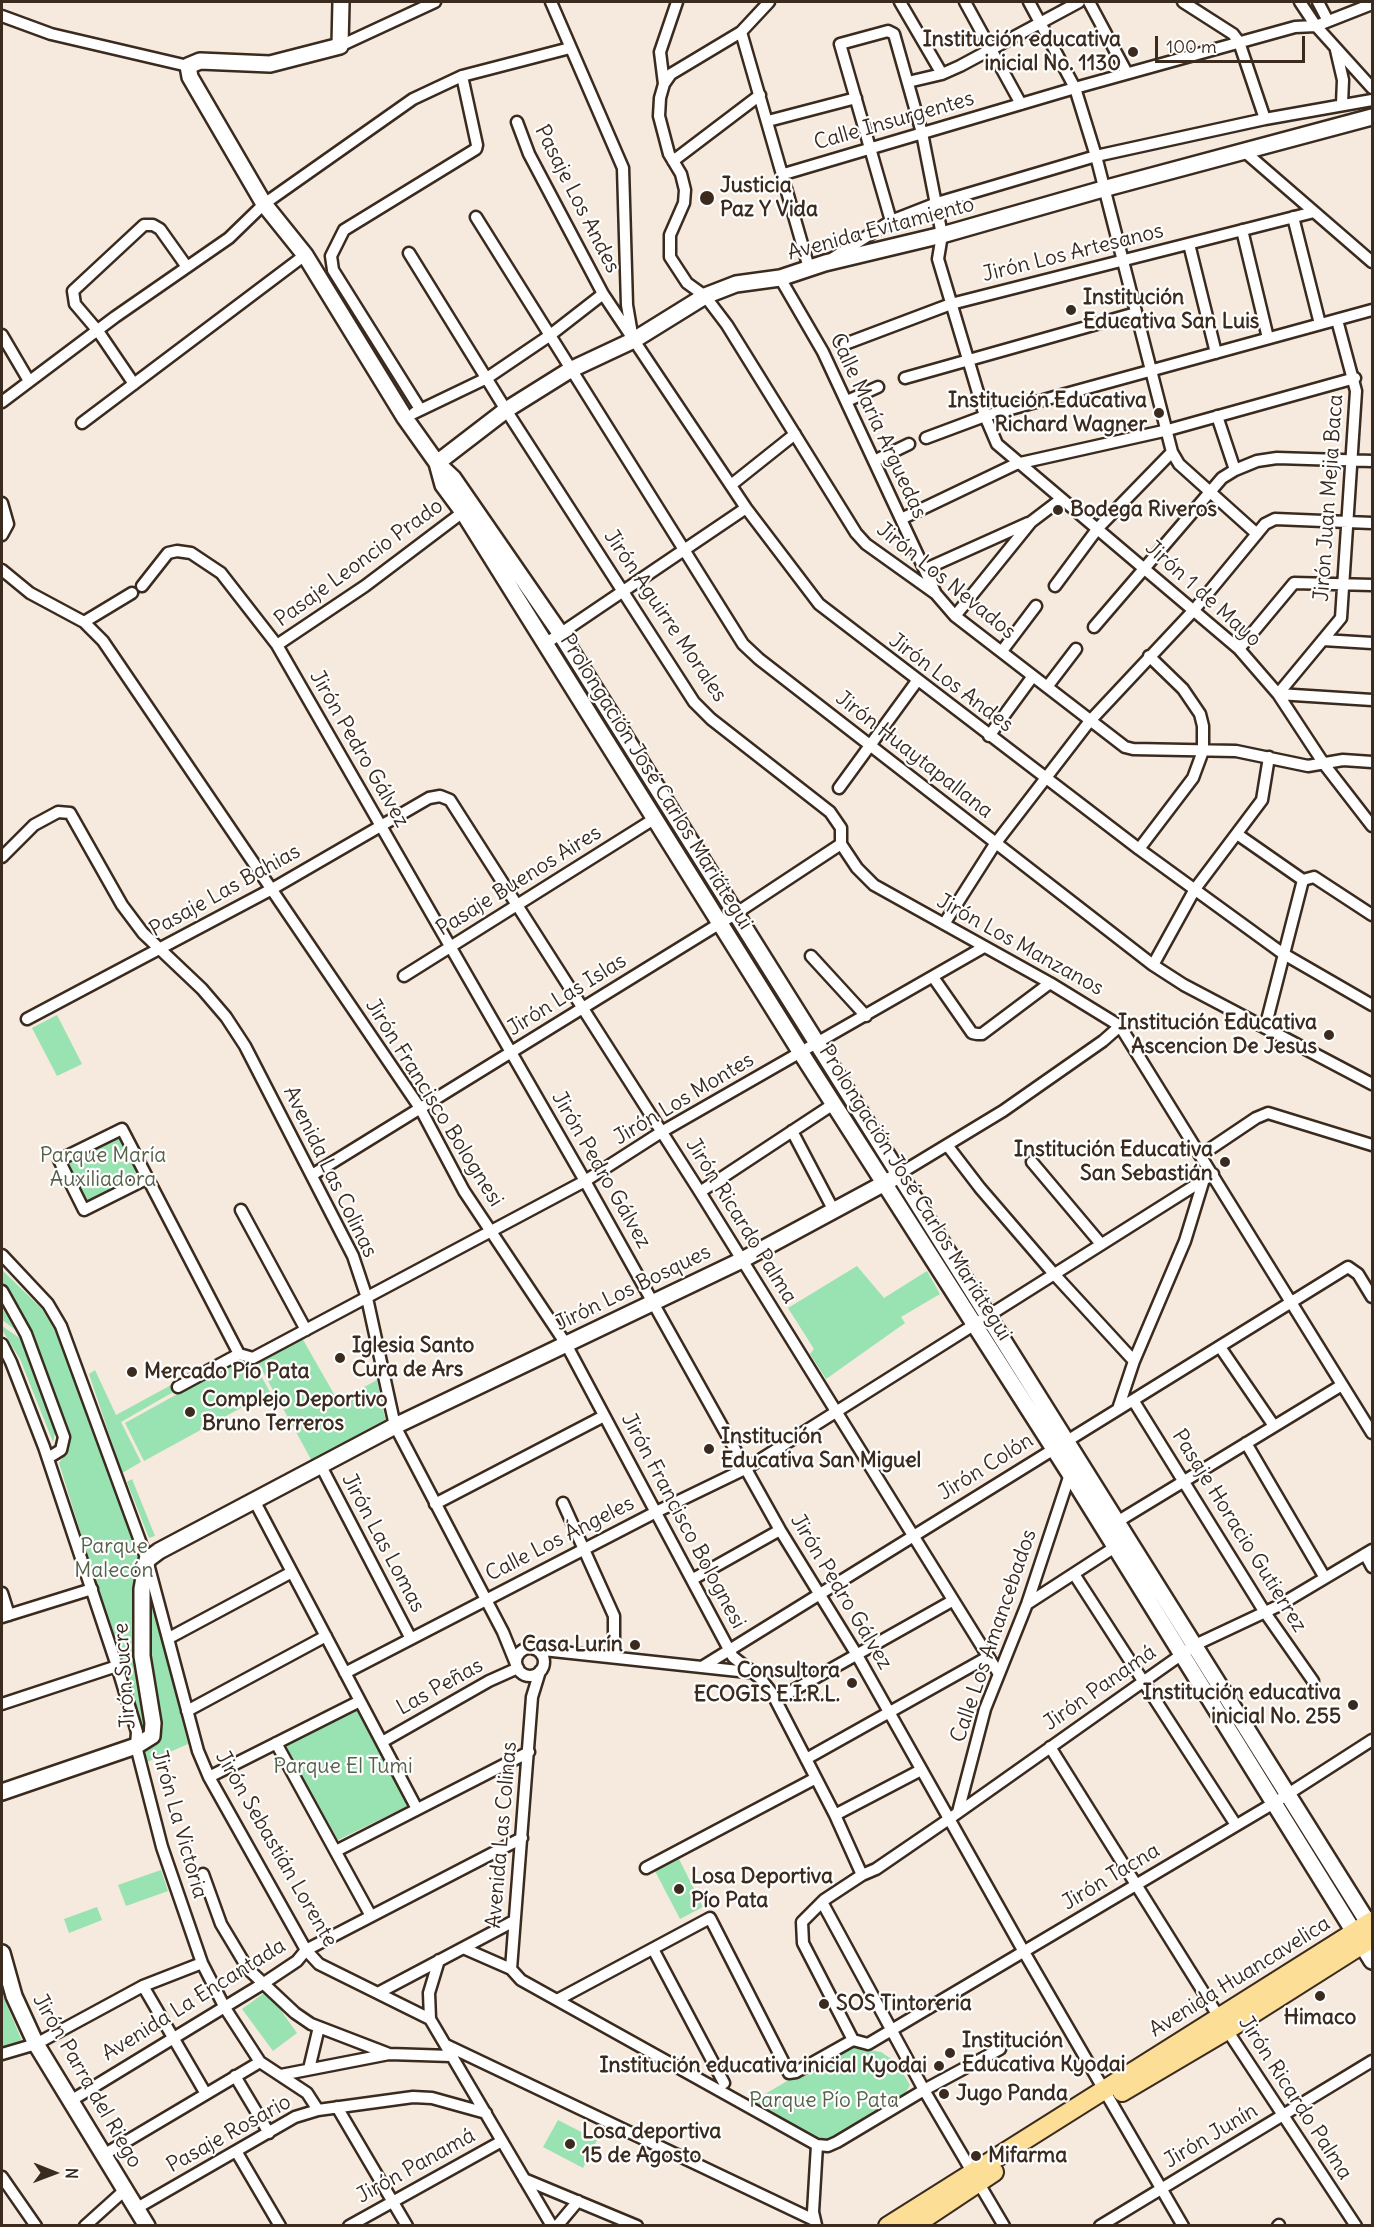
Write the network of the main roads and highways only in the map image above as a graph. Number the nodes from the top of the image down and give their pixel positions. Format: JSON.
{"nodes":[{"id":1,"x":1367,"y":1931,"type":"edge"},
{"id":2,"x":975,"y":2176,"type":"junction"},
{"id":3,"x":888,"y":2226,"type":"edge"},
{"id":4,"x":913,"y":2226,"type":"edge"}],
"edges":[{"from":1,"to":2,"type":"highway","name":"Avenida Huancavelica"},
{"from":2,"to":3,"type":"highway","name":"Avenida Huancavelica"},
{"from":2,"to":4,"type":"highway","name":"Avenida Huancavelica"}]}
